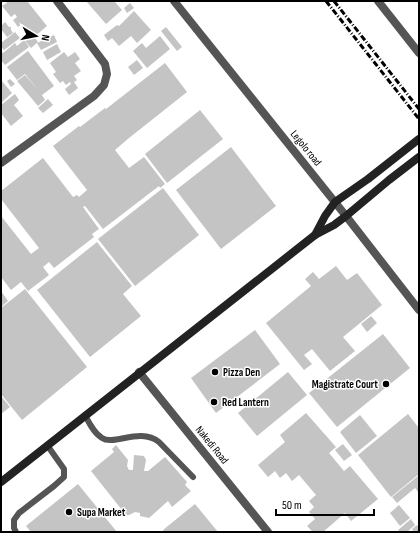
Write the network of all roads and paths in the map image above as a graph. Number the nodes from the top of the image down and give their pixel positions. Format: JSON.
{"nodes":[{"id":1,"x":57,"y":1,"type":"edge"},
{"id":2,"x":174,"y":1,"type":"edge"},
{"id":3,"x":378,"y":1,"type":"edge"},
{"id":4,"x":419,"y":53,"type":"edge"},
{"id":5,"x":419,"y":139,"type":"edge"},
{"id":6,"x":419,"y":157,"type":"edge"},
{"id":7,"x":1,"y":162,"type":"edge"},
{"id":8,"x":335,"y":202,"type":"junction"},
{"id":9,"x":346,"y":216,"type":"junction"},
{"id":10,"x":315,"y":235,"type":"junction"},
{"id":11,"x":419,"y":310,"type":"edge"},
{"id":12,"x":139,"y":372,"type":"junction"},
{"id":13,"x":85,"y":415,"type":"junction"},
{"id":14,"x":47,"y":445,"type":"junction"},
{"id":15,"x":193,"y":478,"type":"dead end"},
{"id":16,"x":1,"y":482,"type":"edge"},
{"id":17,"x":16,"y":532,"type":"edge"},
{"id":18,"x":268,"y":532,"type":"edge"}],
"edges":[{"from":1,"to":7,"type":"street"},
{"from":2,"to":8,"type":"street","name":"Legolo road"},
{"from":3,"to":4,"type":"street"},
{"from":5,"to":8,"type":"main road"},
{"from":6,"to":9,"type":"main road"},
{"from":8,"to":9,"type":"street","name":"Legolo road"},
{"from":8,"to":10,"type":"main road"},
{"from":9,"to":10,"type":"main road"},
{"from":9,"to":11,"type":"street","name":"Legolo road"},
{"from":10,"to":12,"type":"main road"},
{"from":12,"to":13,"type":"main road"},
{"from":12,"to":18,"type":"street","name":"Nakedi Road"},
{"from":13,"to":14,"type":"main road"},
{"from":13,"to":15,"type":"lane"},
{"from":14,"to":16,"type":"main road"},
{"from":14,"to":17,"type":"lane"}]}
